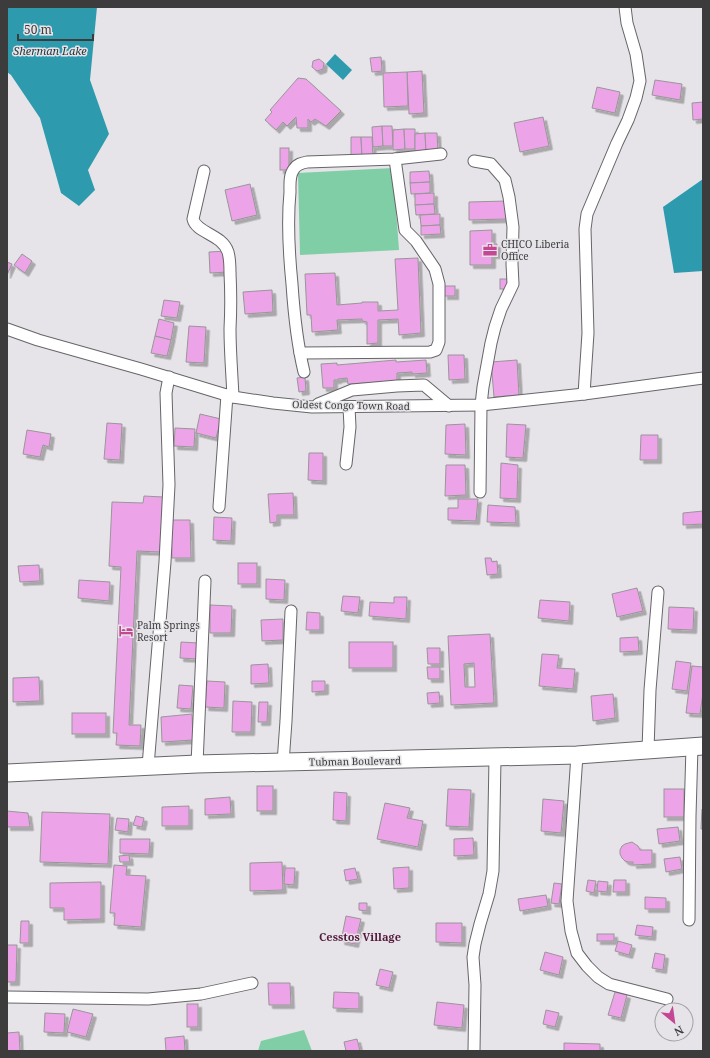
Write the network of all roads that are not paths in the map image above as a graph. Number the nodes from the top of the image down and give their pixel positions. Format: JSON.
{"nodes":[{"id":1,"x":625,"y":7,"type":"edge"},
{"id":2,"x":442,"y":154,"type":"dead end"},
{"id":3,"x":395,"y":159,"type":"junction"},
{"id":4,"x":474,"y":161,"type":"dead end"},
{"id":5,"x":204,"y":171,"type":"dead end"},
{"id":6,"x":7,"y":329,"type":"edge"},
{"id":7,"x":300,"y":352,"type":"junction"},
{"id":8,"x":304,"y":372,"type":"dead end"},
{"id":9,"x":169,"y":377,"type":"junction"},
{"id":10,"x":703,"y":378,"type":"edge"},
{"id":11,"x":584,"y":394,"type":"junction"},
{"id":12,"x":230,"y":396,"type":"junction"},
{"id":13,"x":481,"y":405,"type":"junction"},
{"id":14,"x":449,"y":406,"type":"junction"},
{"id":15,"x":312,"y":407,"type":"junction"},
{"id":16,"x":349,"y":407,"type":"junction"},
{"id":17,"x":346,"y":464,"type":"dead end"},
{"id":18,"x":480,"y":492,"type":"dead end"},
{"id":19,"x":219,"y":507,"type":"dead end"},
{"id":20,"x":205,"y":581,"type":"dead end"},
{"id":21,"x":658,"y":592,"type":"dead end"},
{"id":22,"x":291,"y":611,"type":"dead end"},
{"id":23,"x":698,"y":746,"type":"edge"},
{"id":24,"x":648,"y":750,"type":"junction"},
{"id":25,"x":577,"y":755,"type":"junction"},
{"id":26,"x":495,"y":758,"type":"junction"},
{"id":27,"x":283,"y":763,"type":"junction"},
{"id":28,"x":197,"y":764,"type":"junction"},
{"id":29,"x":148,"y":766,"type":"junction"},
{"id":30,"x":7,"y":773,"type":"edge"},
{"id":31,"x":689,"y":920,"type":"dead end"},
{"id":32,"x":252,"y":983,"type":"dead end"},
{"id":33,"x":7,"y":997,"type":"edge"},
{"id":34,"x":667,"y":999,"type":"dead end"},
{"id":35,"x":474,"y":1051,"type":"edge"}],
"edges":[{"from":1,"to":11,"type":"street"},
{"from":2,"to":3,"type":"street"},
{"from":3,"to":7,"type":"street"},
{"from":3,"to":7,"type":"street"},
{"from":4,"to":13,"type":"street"},
{"from":5,"to":12,"type":"street"},
{"from":6,"to":9,"type":"street","name":"Oldest Congo Town Road"},
{"from":7,"to":8,"type":"street"},
{"from":9,"to":12,"type":"street","name":"Oldest Congo Town Road"},
{"from":9,"to":29,"type":"street"},
{"from":10,"to":11,"type":"street","name":"Oldest Congo Town Road"},
{"from":11,"to":13,"type":"street","name":"Oldest Congo Town Road"},
{"from":12,"to":15,"type":"street","name":"Oldest Congo Town Road"},
{"from":12,"to":19,"type":"street"},
{"from":13,"to":14,"type":"street","name":"Oldest Congo Town Road"},
{"from":13,"to":18,"type":"street"},
{"from":14,"to":15,"type":"street"},
{"from":14,"to":16,"type":"street","name":"Oldest Congo Town Road"},
{"from":15,"to":16,"type":"street","name":"Oldest Congo Town Road"},
{"from":16,"to":17,"type":"street"},
{"from":20,"to":28,"type":"street"},
{"from":21,"to":24,"type":"street"},
{"from":22,"to":27,"type":"street"},
{"from":23,"to":24,"type":"highway","name":"Tubman Boulevard"},
{"from":23,"to":31,"type":"street"},
{"from":24,"to":25,"type":"highway","name":"Tubman Boulevard"},
{"from":25,"to":26,"type":"highway","name":"Tubman Boulevard"},
{"from":25,"to":34,"type":"street"},
{"from":26,"to":27,"type":"highway","name":"Tubman Boulevard"},
{"from":26,"to":35,"type":"street"},
{"from":27,"to":28,"type":"highway","name":"Tubman Boulevard"},
{"from":28,"to":29,"type":"highway","name":"Tubman Boulevard"},
{"from":29,"to":30,"type":"highway","name":"Tubman Boulevard"},
{"from":32,"to":33,"type":"street"}]}
